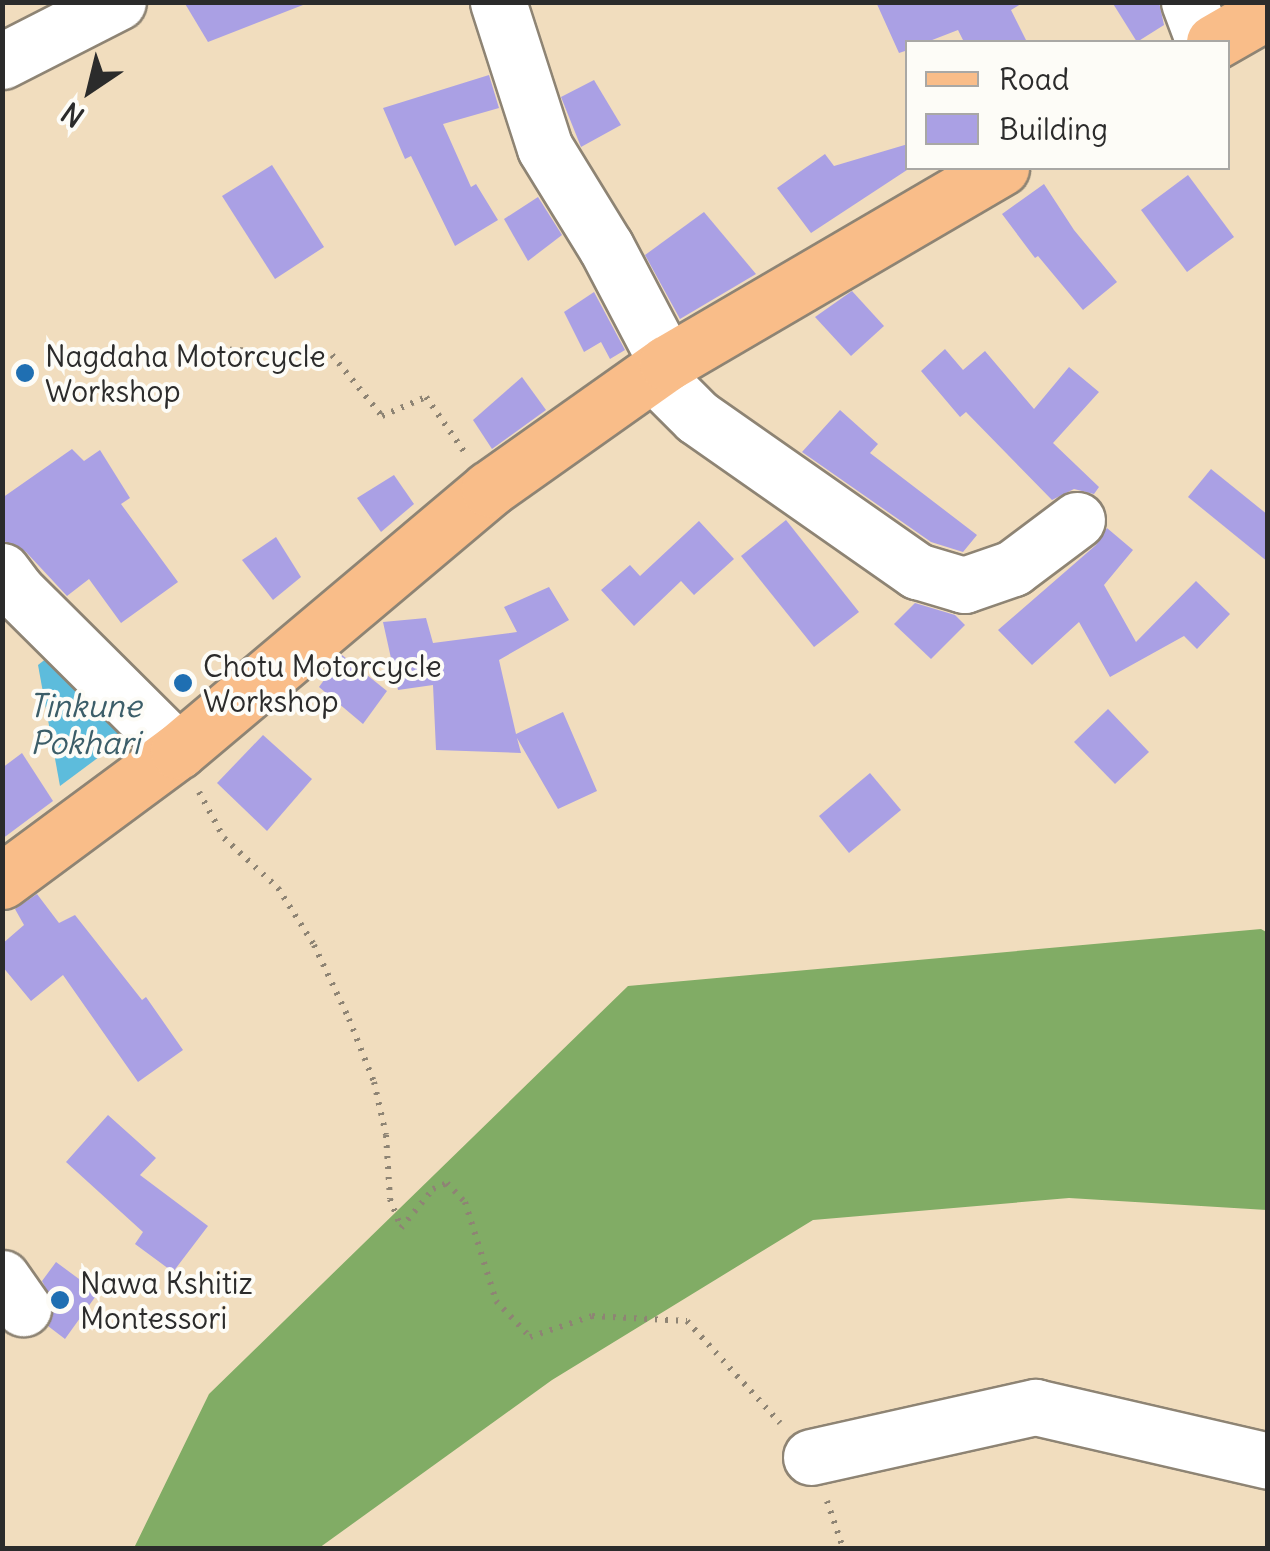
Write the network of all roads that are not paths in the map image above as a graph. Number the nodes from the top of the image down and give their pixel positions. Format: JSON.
{"nodes":[{"id":1,"x":118,"y":2,"type":"edge"},
{"id":2,"x":498,"y":2,"type":"edge"},
{"id":3,"x":1189,"y":2,"type":"edge"},
{"id":4,"x":1268,"y":11,"type":"edge"},
{"id":5,"x":1203,"y":40,"type":"edge"},
{"id":6,"x":1217,"y":40,"type":"edge"},
{"id":7,"x":2,"y":61,"type":"edge"},
{"id":8,"x":998,"y":170,"type":"edge"},
{"id":9,"x":661,"y":368,"type":"junction"},
{"id":10,"x":1076,"y":520,"type":"dead end"},
{"id":11,"x":2,"y":571,"type":"edge"},
{"id":12,"x":178,"y":751,"type":"junction"},
{"id":13,"x":2,"y":882,"type":"edge"},
{"id":14,"x":811,"y":1457,"type":"road end"},
{"id":15,"x":1268,"y":1461,"type":"edge"}],
"edges":[{"from":1,"to":7,"type":"street"},
{"from":2,"to":9,"type":"street"},
{"from":3,"to":5,"type":"street"},
{"from":4,"to":6,"type":"main road"},
{"from":8,"to":9,"type":"main road"},
{"from":9,"to":10,"type":"street"},
{"from":9,"to":12,"type":"main road"},
{"from":11,"to":12,"type":"street"},
{"from":12,"to":13,"type":"main road"},
{"from":14,"to":15,"type":"street"}]}
